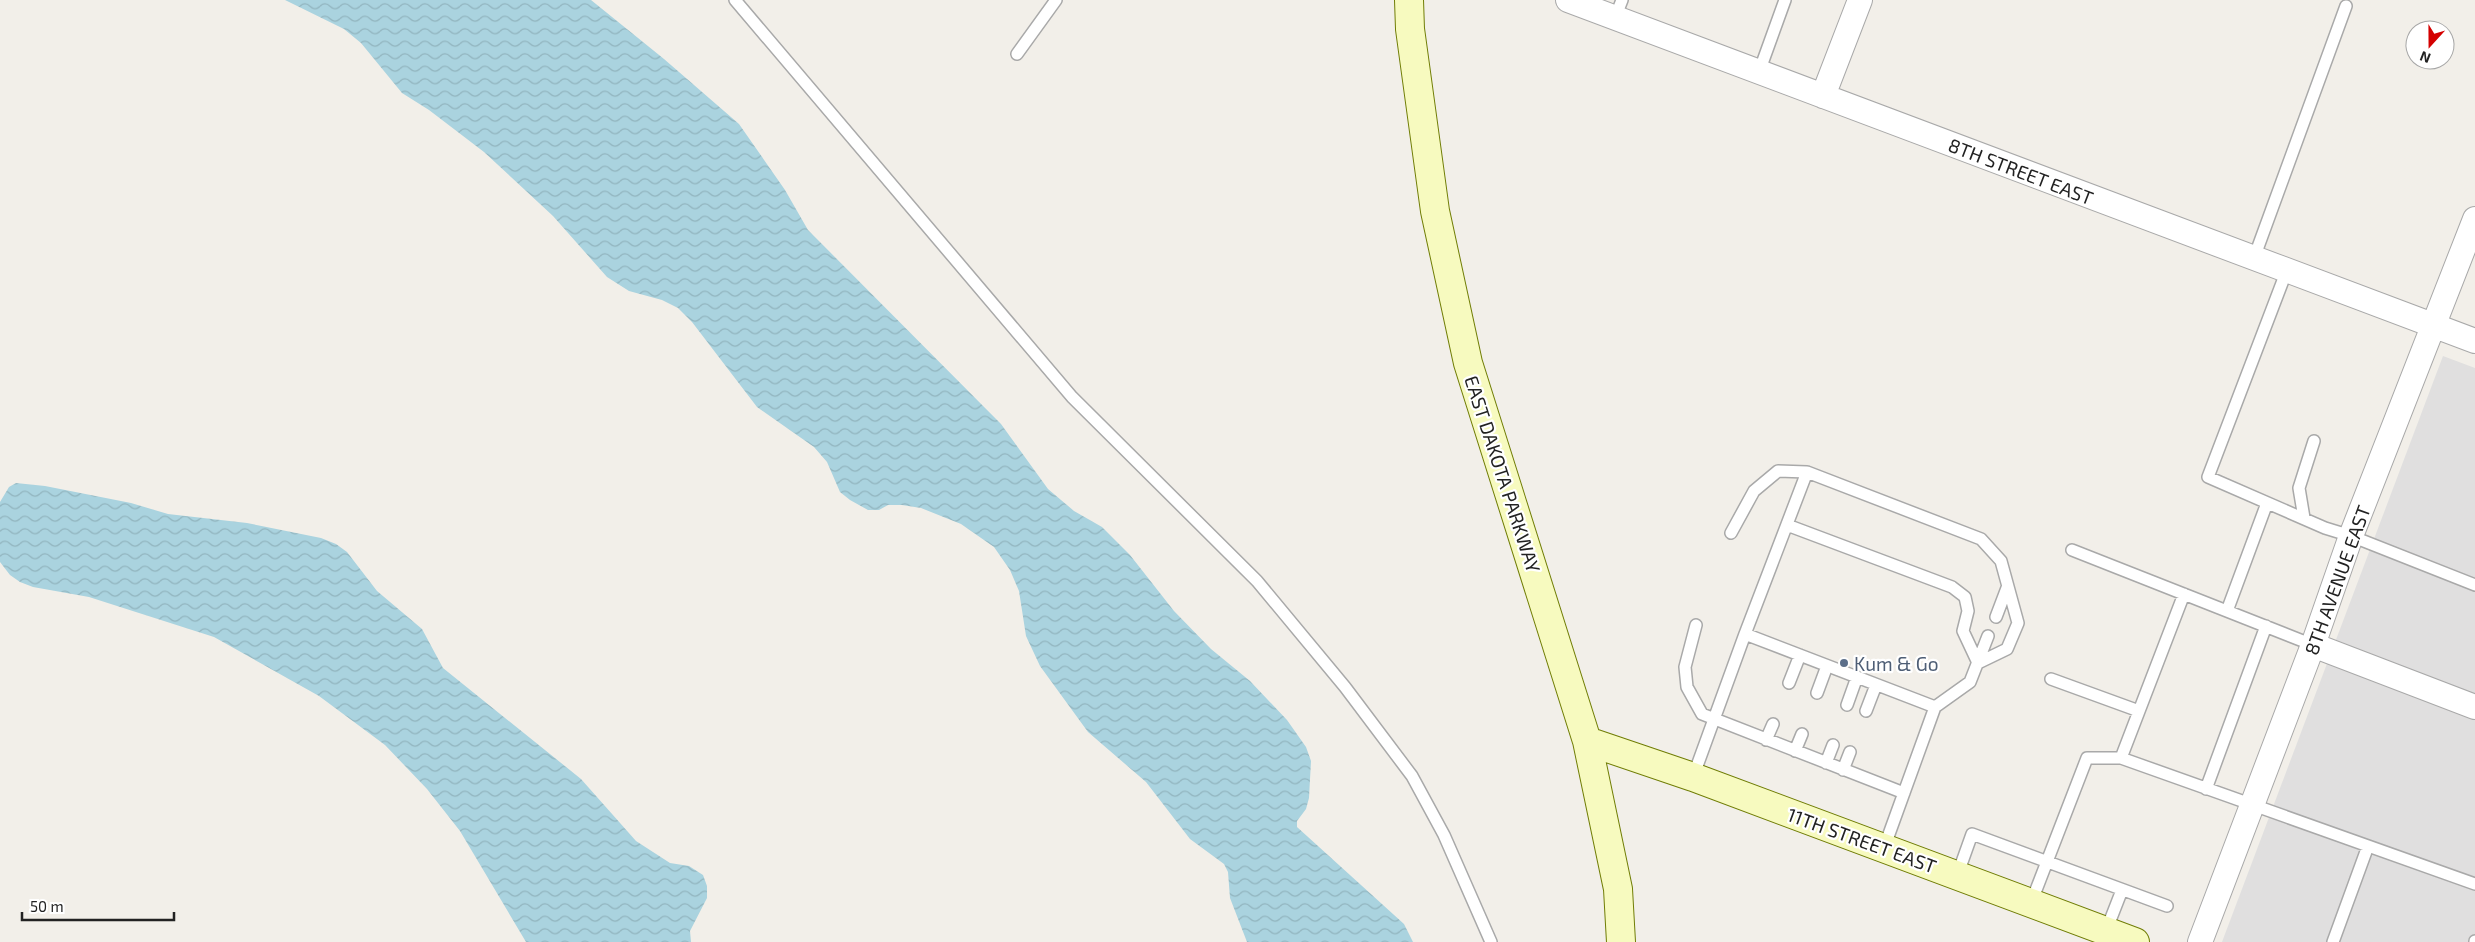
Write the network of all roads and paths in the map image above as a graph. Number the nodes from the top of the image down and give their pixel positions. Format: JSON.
{"nodes":[{"id":1,"x":735,"y":0,"type":"edge"},
{"id":2,"x":1056,"y":0,"type":"edge"},
{"id":3,"x":1410,"y":0,"type":"edge"},
{"id":4,"x":1568,"y":0,"type":"edge"},
{"id":5,"x":1785,"y":0,"type":"edge"},
{"id":6,"x":1860,"y":0,"type":"edge"},
{"id":7,"x":2346,"y":6,"type":"dead end"},
{"id":8,"x":1618,"y":9,"type":"edge"},
{"id":9,"x":1017,"y":54,"type":"dead end"},
{"id":10,"x":1759,"y":72,"type":"junction"},
{"id":11,"x":1823,"y":96,"type":"junction"},
{"id":12,"x":2475,"y":218,"type":"edge"},
{"id":13,"x":2254,"y":258,"type":"junction"},
{"id":14,"x":2287,"y":270,"type":"junction"},
{"id":15,"x":2434,"y":326,"type":"junction"},
{"id":16,"x":2475,"y":341,"type":"edge"},
{"id":17,"x":2314,"y":441,"type":"dead end"},
{"id":18,"x":1807,"y":472,"type":"junction"},
{"id":19,"x":2267,"y":503,"type":"junction"},
{"id":20,"x":2304,"y":518,"type":"junction"},
{"id":21,"x":1786,"y":525,"type":"junction"},
{"id":22,"x":1731,"y":533,"type":"dead end"},
{"id":23,"x":2352,"y":536,"type":"junction"},
{"id":24,"x":2072,"y":550,"type":"dead end"},
{"id":25,"x":2475,"y":585,"type":"edge"},
{"id":26,"x":2007,"y":588,"type":"junction"},
{"id":27,"x":2184,"y":594,"type":"junction"},
{"id":28,"x":2227,"y":611,"type":"junction"},
{"id":29,"x":1996,"y":617,"type":"dead end"},
{"id":30,"x":1696,"y":624,"type":"dead end"},
{"id":31,"x":2266,"y":626,"type":"junction"},
{"id":32,"x":1745,"y":634,"type":"junction"},
{"id":33,"x":1988,"y":636,"type":"dead end"},
{"id":34,"x":2313,"y":645,"type":"junction"},
{"id":35,"x":1800,"y":655,"type":"junction"},
{"id":36,"x":1978,"y":663,"type":"junction"},
{"id":37,"x":1827,"y":666,"type":"junction"},
{"id":38,"x":1857,"y":678,"type":"junction"},
{"id":39,"x":2051,"y":679,"type":"dead end"},
{"id":40,"x":1789,"y":683,"type":"dead end"},
{"id":41,"x":1876,"y":684,"type":"junction"},
{"id":42,"x":1817,"y":693,"type":"dead end"},
{"id":43,"x":1847,"y":705,"type":"dead end"},
{"id":44,"x":2475,"y":707,"type":"edge"},
{"id":45,"x":1934,"y":708,"type":"junction"},
{"id":46,"x":1866,"y":711,"type":"dead end"},
{"id":47,"x":2139,"y":711,"type":"junction"},
{"id":48,"x":1714,"y":719,"type":"junction"},
{"id":49,"x":1772,"y":724,"type":"dead end"},
{"id":50,"x":1802,"y":734,"type":"dead end"},
{"id":51,"x":1766,"y":740,"type":"junction"},
{"id":52,"x":1587,"y":742,"type":"junction"},
{"id":53,"x":1832,"y":746,"type":"dead end"},
{"id":54,"x":1795,"y":751,"type":"junction"},
{"id":55,"x":1850,"y":752,"type":"dead end"},
{"id":56,"x":2122,"y":758,"type":"junction"},
{"id":57,"x":1826,"y":763,"type":"junction"},
{"id":58,"x":1843,"y":770,"type":"junction"},
{"id":59,"x":1692,"y":776,"type":"junction"},
{"id":60,"x":2206,"y":789,"type":"junction"},
{"id":61,"x":1904,"y":793,"type":"junction"},
{"id":62,"x":2253,"y":806,"type":"junction"},
{"id":63,"x":2368,"y":846,"type":"junction"},
{"id":64,"x":1884,"y":848,"type":"junction"},
{"id":65,"x":2047,"y":862,"type":"junction"},
{"id":66,"x":1957,"y":876,"type":"junction"},
{"id":67,"x":2475,"y":884,"type":"edge"},
{"id":68,"x":2122,"y":890,"type":"junction"},
{"id":69,"x":2031,"y":903,"type":"junction"},
{"id":70,"x":2167,"y":906,"type":"dead end"},
{"id":71,"x":2106,"y":931,"type":"junction"},
{"id":72,"x":1492,"y":942,"type":"edge"},
{"id":73,"x":1621,"y":942,"type":"edge"},
{"id":74,"x":2135,"y":942,"type":"edge"},
{"id":75,"x":2200,"y":942,"type":"edge"},
{"id":76,"x":2333,"y":942,"type":"edge"}],
"edges":[{"from":1,"to":72,"type":"lane"},
{"from":2,"to":9,"type":"lane"},
{"from":3,"to":52,"type":"main road","name":"EAST DAKOTA PARKWAY"},
{"from":4,"to":8,"type":"street","name":"8TH STREET EAST"},
{"from":5,"to":10,"type":"lane"},
{"from":6,"to":11,"type":"street"},
{"from":7,"to":13,"type":"lane"},
{"from":8,"to":10,"type":"street","name":"8TH STREET EAST"},
{"from":10,"to":11,"type":"street","name":"8TH STREET EAST"},
{"from":11,"to":13,"type":"street","name":"8TH STREET EAST"},
{"from":12,"to":15,"type":"street","name":"8TH AVENUE EAST"},
{"from":13,"to":14,"type":"street","name":"8TH STREET EAST"},
{"from":14,"to":15,"type":"street","name":"8TH STREET EAST"},
{"from":14,"to":19,"type":"lane"},
{"from":15,"to":16,"type":"street","name":"8TH STREET EAST"},
{"from":15,"to":23,"type":"street","name":"8TH AVENUE EAST"},
{"from":17,"to":20,"type":"lane"},
{"from":18,"to":21,"type":"lane"},
{"from":18,"to":22,"type":"lane"},
{"from":18,"to":26,"type":"lane"},
{"from":19,"to":20,"type":"lane"},
{"from":19,"to":28,"type":"lane"},
{"from":20,"to":23,"type":"lane"},
{"from":21,"to":32,"type":"lane"},
{"from":21,"to":36,"type":"lane"},
{"from":23,"to":25,"type":"lane"},
{"from":23,"to":34,"type":"street","name":"8TH AVENUE EAST"},
{"from":24,"to":27,"type":"lane"},
{"from":26,"to":29,"type":"lane"},
{"from":26,"to":36,"type":"lane"},
{"from":27,"to":28,"type":"lane"},
{"from":27,"to":47,"type":"lane"},
{"from":28,"to":31,"type":"lane"},
{"from":30,"to":48,"type":"lane"},
{"from":31,"to":34,"type":"lane"},
{"from":31,"to":60,"type":"lane"},
{"from":32,"to":35,"type":"lane"},
{"from":32,"to":48,"type":"lane"},
{"from":33,"to":36,"type":"lane"},
{"from":34,"to":44,"type":"street"},
{"from":34,"to":62,"type":"street","name":"8TH AVENUE EAST"},
{"from":35,"to":37,"type":"lane"},
{"from":35,"to":40,"type":"lane"},
{"from":36,"to":45,"type":"lane"},
{"from":37,"to":38,"type":"lane"},
{"from":37,"to":42,"type":"lane"},
{"from":38,"to":41,"type":"lane"},
{"from":38,"to":43,"type":"lane"},
{"from":39,"to":47,"type":"lane"},
{"from":41,"to":45,"type":"lane"},
{"from":41,"to":46,"type":"lane"},
{"from":45,"to":61,"type":"lane"},
{"from":47,"to":56,"type":"lane"},
{"from":48,"to":51,"type":"lane"},
{"from":48,"to":59,"type":"lane"},
{"from":49,"to":51,"type":"lane"},
{"from":50,"to":54,"type":"lane"},
{"from":51,"to":54,"type":"lane"},
{"from":52,"to":59,"type":"main road","name":"11TH STREET EAST"},
{"from":52,"to":73,"type":"main road","name":"EAST DAKOTA PARKWAY"},
{"from":53,"to":57,"type":"lane"},
{"from":54,"to":57,"type":"lane"},
{"from":55,"to":58,"type":"lane"},
{"from":56,"to":60,"type":"lane"},
{"from":56,"to":65,"type":"lane"},
{"from":57,"to":58,"type":"lane"},
{"from":58,"to":61,"type":"lane"},
{"from":59,"to":64,"type":"main road","name":"11TH STREET EAST"},
{"from":60,"to":62,"type":"lane"},
{"from":61,"to":64,"type":"lane"},
{"from":62,"to":63,"type":"lane"},
{"from":62,"to":75,"type":"street","name":"8TH AVENUE EAST"},
{"from":63,"to":67,"type":"lane"},
{"from":63,"to":76,"type":"lane"},
{"from":64,"to":66,"type":"main road","name":"11TH STREET EAST"},
{"from":65,"to":66,"type":"lane"},
{"from":65,"to":68,"type":"lane"},
{"from":65,"to":69,"type":"lane"},
{"from":66,"to":69,"type":"main road","name":"11TH STREET EAST"},
{"from":68,"to":70,"type":"lane"},
{"from":68,"to":71,"type":"lane"},
{"from":69,"to":71,"type":"main road","name":"11TH STREET EAST"},
{"from":71,"to":74,"type":"main road","name":"11TH STREET EAST"}]}
